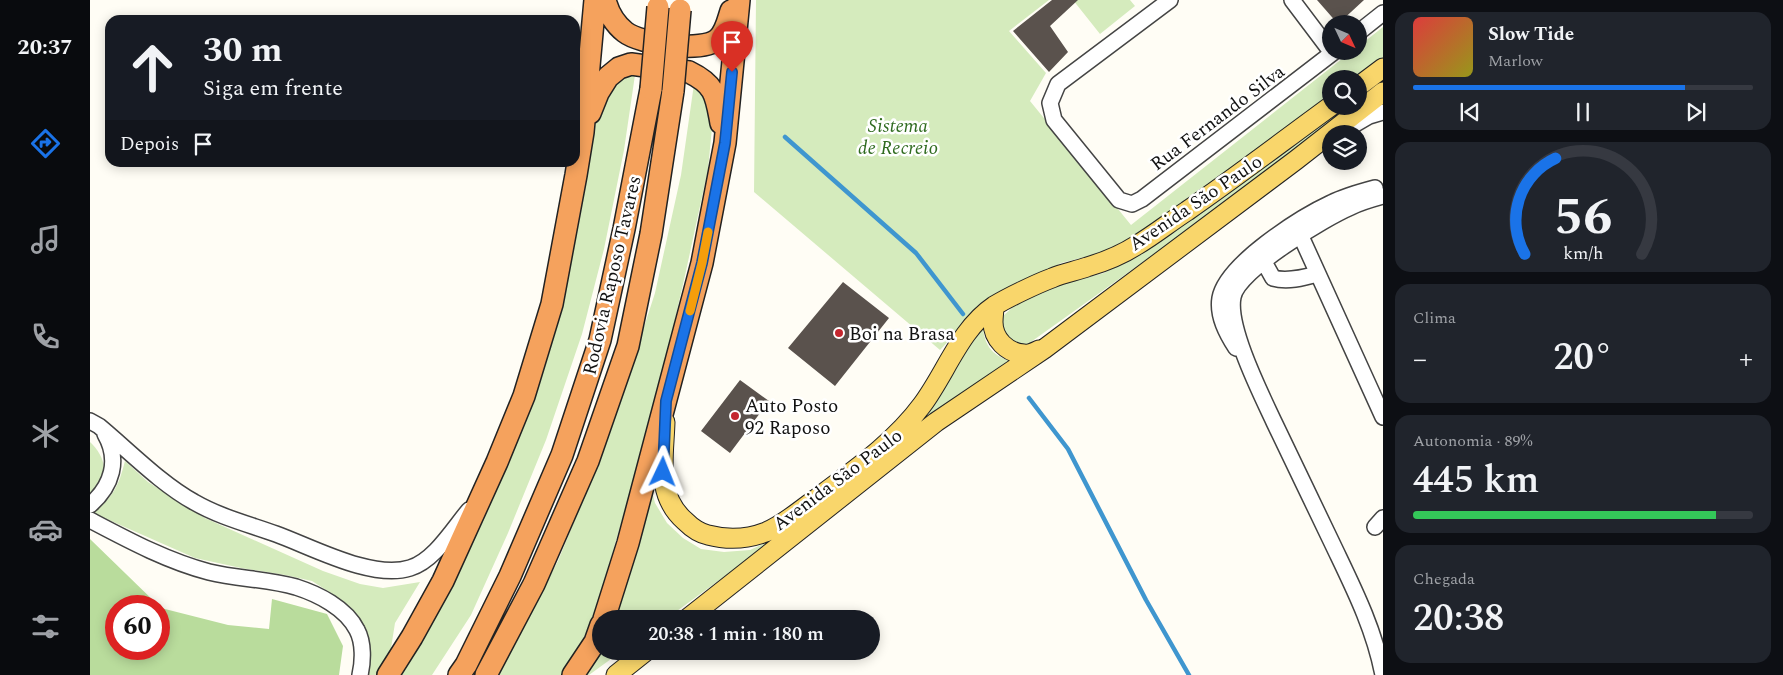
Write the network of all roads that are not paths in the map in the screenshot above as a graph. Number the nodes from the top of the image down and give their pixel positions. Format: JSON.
{"nodes":[{"id":1,"x":595,"y":0,"type":"edge"},
{"id":2,"x":605,"y":0,"type":"edge"},
{"id":3,"x":735,"y":0,"type":"edge"},
{"id":4,"x":739,"y":0,"type":"edge"},
{"id":5,"x":1170,"y":0,"type":"edge"},
{"id":6,"x":1292,"y":0,"type":"edge"},
{"id":7,"x":658,"y":3,"type":"edge"},
{"id":8,"x":680,"y":5,"type":"edge"},
{"id":9,"x":1383,"y":13,"type":"edge"},
{"id":10,"x":1368,"y":25,"type":"edge"},
{"id":11,"x":1322,"y":37,"type":"edge"},
{"id":12,"x":1324,"y":60,"type":"edge"},
{"id":13,"x":1383,"y":68,"type":"edge"},
{"id":14,"x":1367,"y":80,"type":"edge"},
{"id":15,"x":1383,"y":92,"type":"edge"},
{"id":16,"x":1383,"y":112,"type":"edge"},
{"id":17,"x":1322,"y":113,"type":"edge"},
{"id":18,"x":1354,"y":125,"type":"edge"},
{"id":19,"x":583,"y":132,"type":"junction"},
{"id":20,"x":725,"y":143,"type":"junction"},
{"id":21,"x":1322,"y":144,"type":"edge"},
{"id":22,"x":580,"y":149,"type":"edge"},
{"id":23,"x":1296,"y":160,"type":"junction"},
{"id":24,"x":577,"y":167,"type":"edge"},
{"id":25,"x":1383,"y":186,"type":"edge"},
{"id":26,"x":1350,"y":195,"type":"junction"},
{"id":27,"x":1383,"y":196,"type":"edge"},
{"id":28,"x":1301,"y":236,"type":"junction"},
{"id":29,"x":1261,"y":256,"type":"junction"},
{"id":30,"x":1317,"y":274,"type":"junction"},
{"id":31,"x":994,"y":306,"type":"junction"},
{"id":32,"x":1044,"y":349,"type":"junction"},
{"id":33,"x":666,"y":401,"type":"junction"},
{"id":34,"x":1383,"y":417,"type":"edge"},
{"id":35,"x":95,"y":423,"type":"edge"},
{"id":36,"x":482,"y":496,"type":"junction"},
{"id":37,"x":90,"y":506,"type":"edge"},
{"id":38,"x":90,"y":520,"type":"edge"},
{"id":39,"x":607,"y":610,"type":"edge"},
{"id":40,"x":698,"y":610,"type":"edge"},
{"id":41,"x":592,"y":646,"type":"edge"},
{"id":42,"x":635,"y":660,"type":"edge"},
{"id":43,"x":360,"y":675,"type":"edge"},
{"id":44,"x":388,"y":675,"type":"edge"},
{"id":45,"x":459,"y":675,"type":"edge"},
{"id":46,"x":486,"y":675,"type":"edge"},
{"id":47,"x":573,"y":675,"type":"edge"},
{"id":48,"x":616,"y":675,"type":"edge"},
{"id":49,"x":1383,"y":675,"type":"edge"}],
"edges":[{"from":1,"to":19,"type":"highway"},
{"from":2,"to":3,"type":"highway"},
{"from":4,"to":20,"type":"highway"},
{"from":5,"to":12,"type":"street","name":"Rua Fernando Silva"},
{"from":6,"to":11,"type":"street"},
{"from":7,"to":45,"type":"highway","name":"Rodovia Raposo Tavares","bridge":true},
{"from":8,"to":46,"type":"highway","name":"Rodovia Raposo Tavares","bridge":true},
{"from":9,"to":10,"type":"street"},
{"from":13,"to":14,"type":"main road"},
{"from":15,"to":23,"type":"main road","name":"Avenida São Paulo"},
{"from":16,"to":18,"type":"street"},
{"from":17,"to":31,"type":"main road","name":"Avenida São Paulo"},
{"from":19,"to":20,"type":"highway"},
{"from":19,"to":22,"type":"highway"},
{"from":20,"to":33,"type":"highway"},
{"from":21,"to":23,"type":"street"},
{"from":23,"to":32,"type":"main road","name":"Avenida São Paulo"},
{"from":24,"to":36,"type":"highway"},
{"from":25,"to":26,"type":"street"},
{"from":26,"to":28,"type":"street"},
{"from":26,"to":29,"type":"street"},
{"from":27,"to":28,"type":"street"},
{"from":28,"to":29,"type":"street"},
{"from":28,"to":30,"type":"street"},
{"from":29,"to":30,"type":"street"},
{"from":29,"to":49,"type":"street"},
{"from":30,"to":34,"type":"street"},
{"from":31,"to":32,"type":"main road"},
{"from":31,"to":33,"type":"main road","name":"Avenida São Paulo"},
{"from":32,"to":40,"type":"main road","name":"Avenida São Paulo"},
{"from":33,"to":39,"type":"highway"},
{"from":35,"to":36,"type":"street"},
{"from":35,"to":37,"type":"street"},
{"from":36,"to":44,"type":"highway"},
{"from":38,"to":43,"type":"street"},
{"from":41,"to":47,"type":"highway"},
{"from":42,"to":48,"type":"main road"}]}
